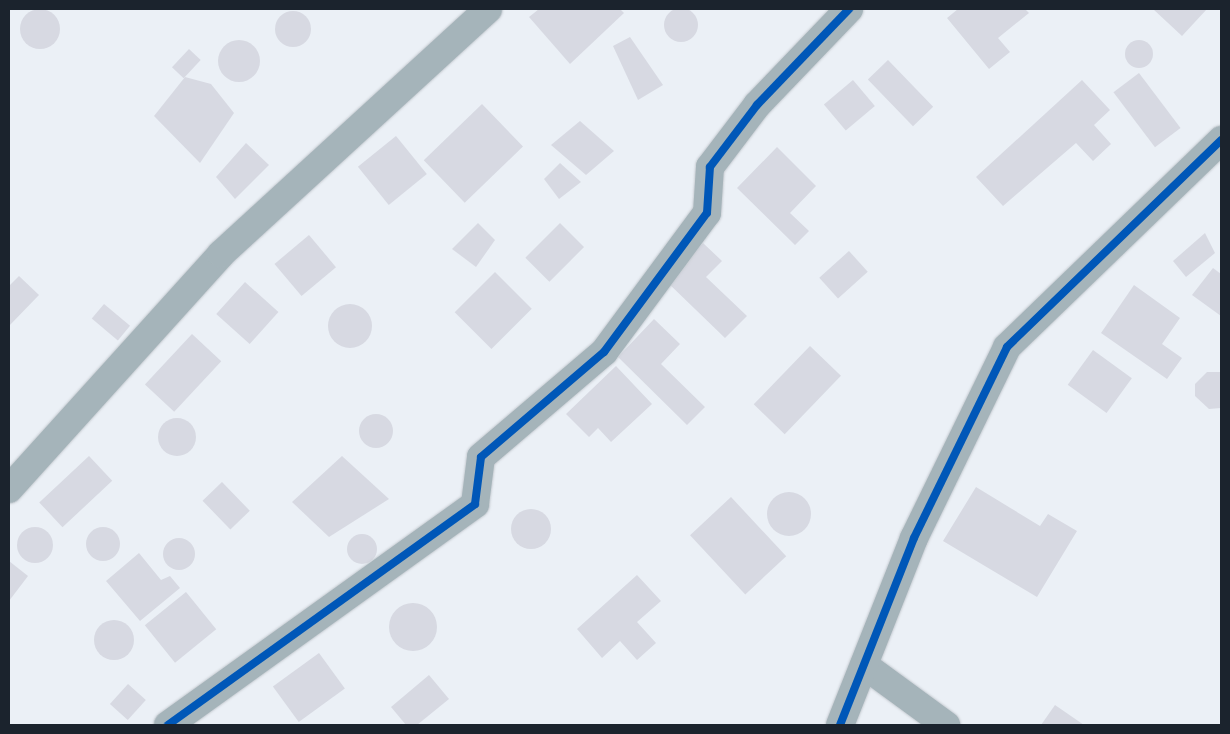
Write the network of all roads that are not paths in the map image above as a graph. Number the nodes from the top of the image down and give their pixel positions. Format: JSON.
{"nodes":[{"id":1,"x":488,"y":9,"type":"edge"},
{"id":2,"x":849,"y":9,"type":"edge"},
{"id":3,"x":1221,"y":140,"type":"edge"},
{"id":4,"x":9,"y":489,"type":"edge"},
{"id":5,"x":864,"y":665,"type":"junction"},
{"id":6,"x":168,"y":725,"type":"edge"},
{"id":7,"x":840,"y":725,"type":"edge"},
{"id":8,"x":946,"y":725,"type":"edge"}],
"edges":[{"from":1,"to":4,"type":"street"},
{"from":2,"to":6,"type":"street"},
{"from":3,"to":5,"type":"street"},
{"from":5,"to":7,"type":"street"},
{"from":5,"to":8,"type":"street"}]}
